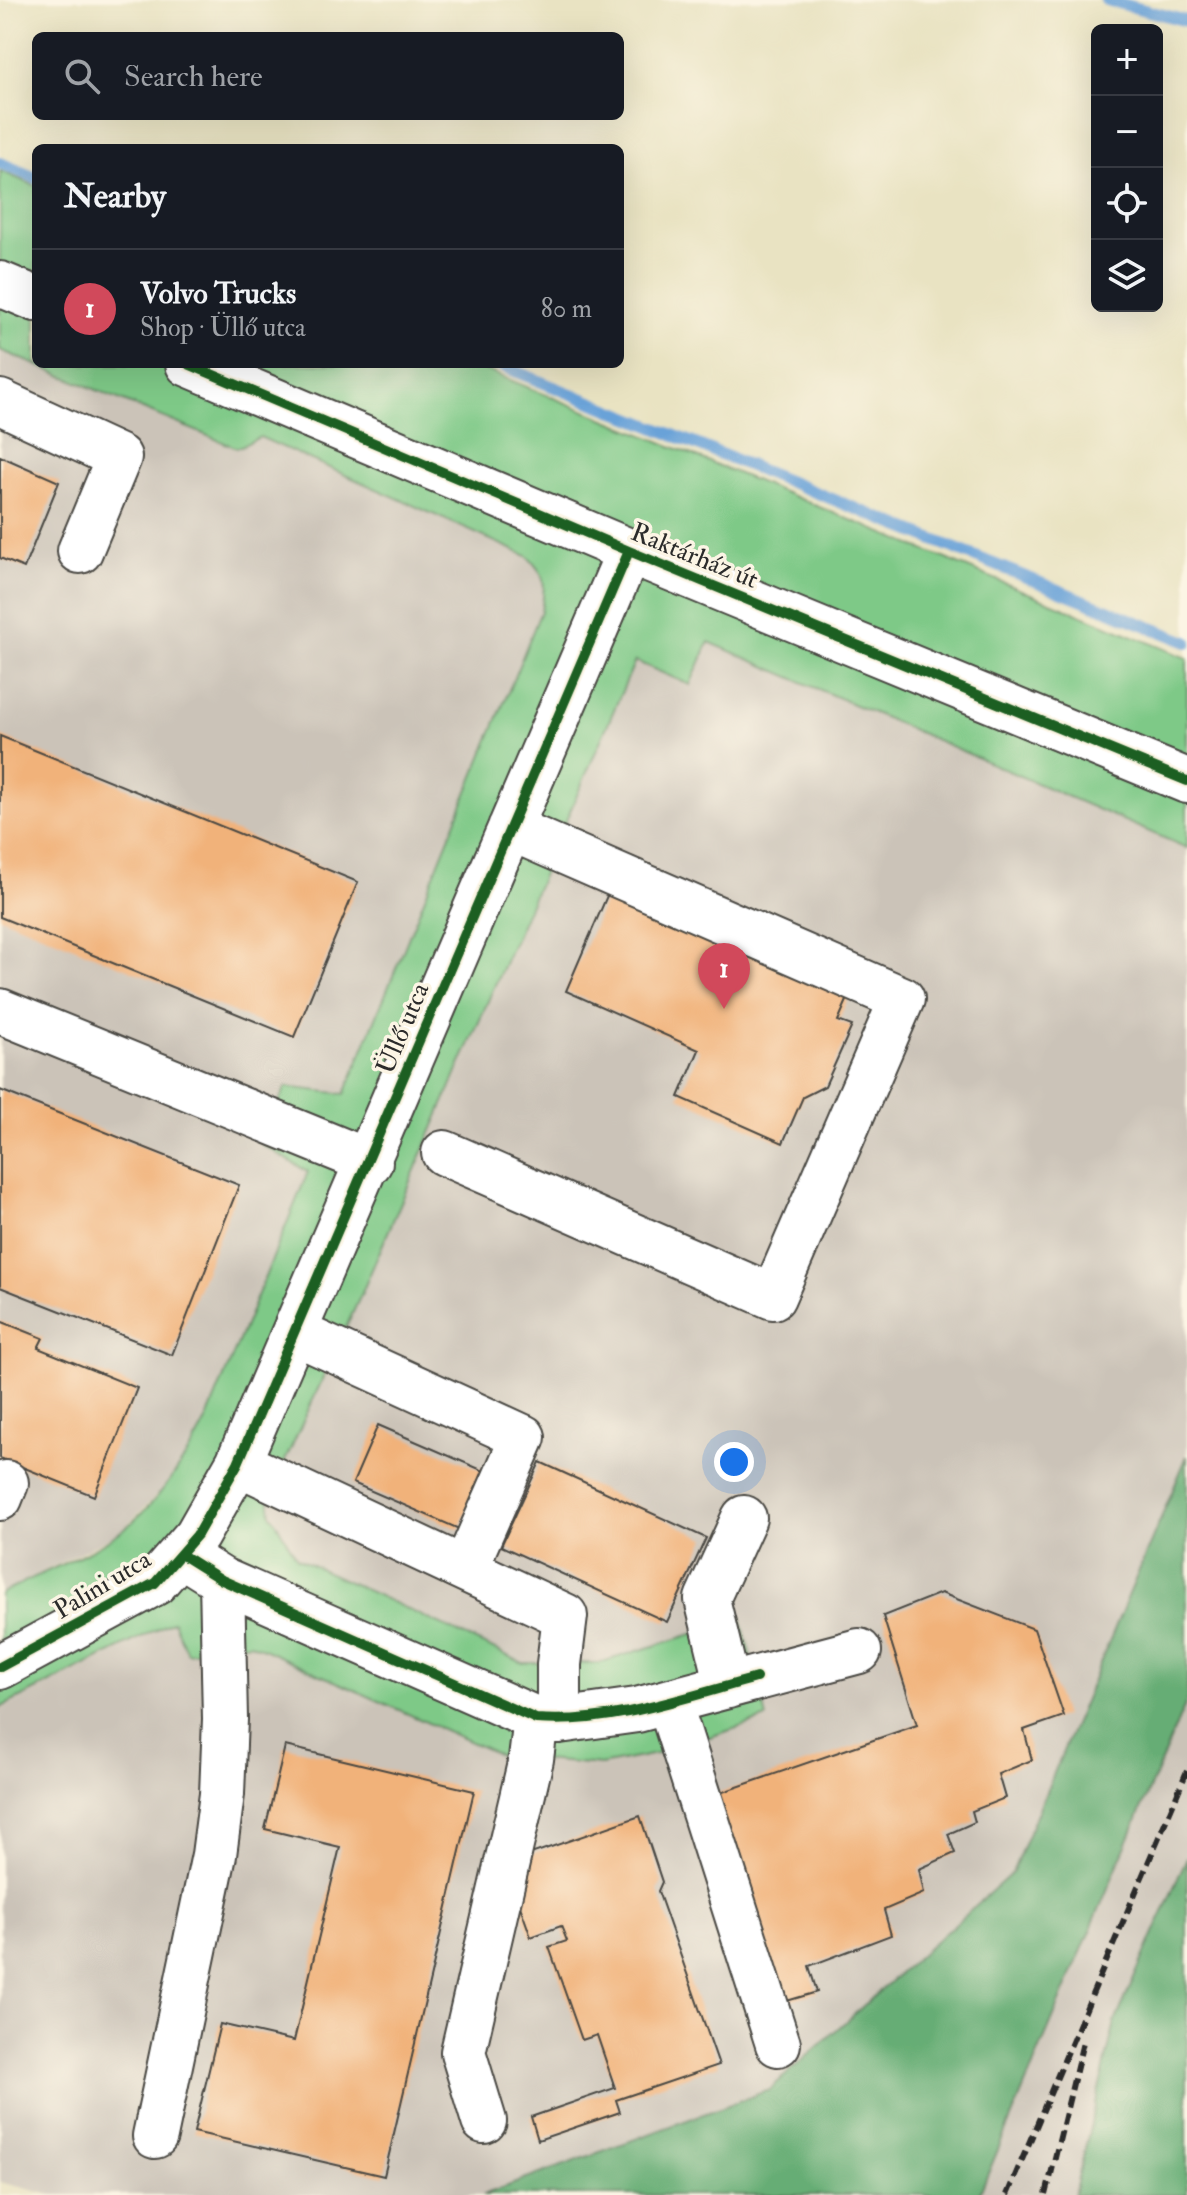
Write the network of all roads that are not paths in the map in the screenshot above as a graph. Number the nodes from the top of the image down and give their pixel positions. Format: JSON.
{"nodes":[{"id":1,"x":0,"y":284,"type":"edge"},
{"id":2,"x":32,"y":297,"type":"edge"},
{"id":3,"x":197,"y":368,"type":"edge"},
{"id":4,"x":0,"y":402,"type":"edge"},
{"id":5,"x":80,"y":551,"type":"dead end"},
{"id":6,"x":629,"y":551,"type":"junction"},
{"id":7,"x":1187,"y":781,"type":"edge"},
{"id":8,"x":510,"y":828,"type":"junction"},
{"id":9,"x":0,"y":1011,"type":"edge"},
{"id":10,"x":444,"y":1153,"type":"dead end"},
{"id":11,"x":370,"y":1162,"type":"junction"},
{"id":12,"x":296,"y":1333,"type":"junction"},
{"id":13,"x":238,"y":1463,"type":"junction"},
{"id":14,"x":208,"y":1517,"type":"joint"},
{"id":15,"x":744,"y":1518,"type":"dead end"},
{"id":16,"x":182,"y":1555,"type":"junction"},
{"id":17,"x":465,"y":1569,"type":"junction"},
{"id":18,"x":222,"y":1580,"type":"junction"},
{"id":19,"x":859,"y":1651,"type":"dead end"},
{"id":20,"x":0,"y":1667,"type":"edge"},
{"id":21,"x":742,"y":1682,"type":"junction"},
{"id":22,"x":669,"y":1702,"type":"junction"},
{"id":23,"x":547,"y":1720,"type":"junction"},
{"id":24,"x":778,"y":2044,"type":"dead end"},
{"id":25,"x":484,"y":2121,"type":"dead end"},
{"id":26,"x":155,"y":2136,"type":"dead end"}],
"edges":[{"from":1,"to":2,"type":"street"},
{"from":3,"to":6,"type":"street","name":"Raktárház út"},
{"from":4,"to":5,"type":"street"},
{"from":6,"to":7,"type":"street","name":"Raktárház út"},
{"from":6,"to":8,"type":"street","name":"Üllő utca"},
{"from":8,"to":10,"type":"street"},
{"from":8,"to":11,"type":"street","name":"Üllő utca"},
{"from":9,"to":11,"type":"street"},
{"from":11,"to":12,"type":"street","name":"Üllő utca"},
{"from":12,"to":13,"type":"street","name":"Üllő utca"},
{"from":12,"to":17,"type":"street"},
{"from":13,"to":14,"type":"street","name":"Üllő utca"},
{"from":13,"to":17,"type":"street"},
{"from":14,"to":16,"type":"street","name":"Palini utca"},
{"from":15,"to":21,"type":"street"},
{"from":16,"to":18,"type":"street"},
{"from":16,"to":20,"type":"street","name":"Palini utca"},
{"from":17,"to":23,"type":"street"},
{"from":18,"to":23,"type":"street"},
{"from":18,"to":26,"type":"street"},
{"from":19,"to":21,"type":"street"},
{"from":21,"to":22,"type":"street"},
{"from":22,"to":23,"type":"street"},
{"from":22,"to":24,"type":"street"},
{"from":23,"to":25,"type":"street"}]}
